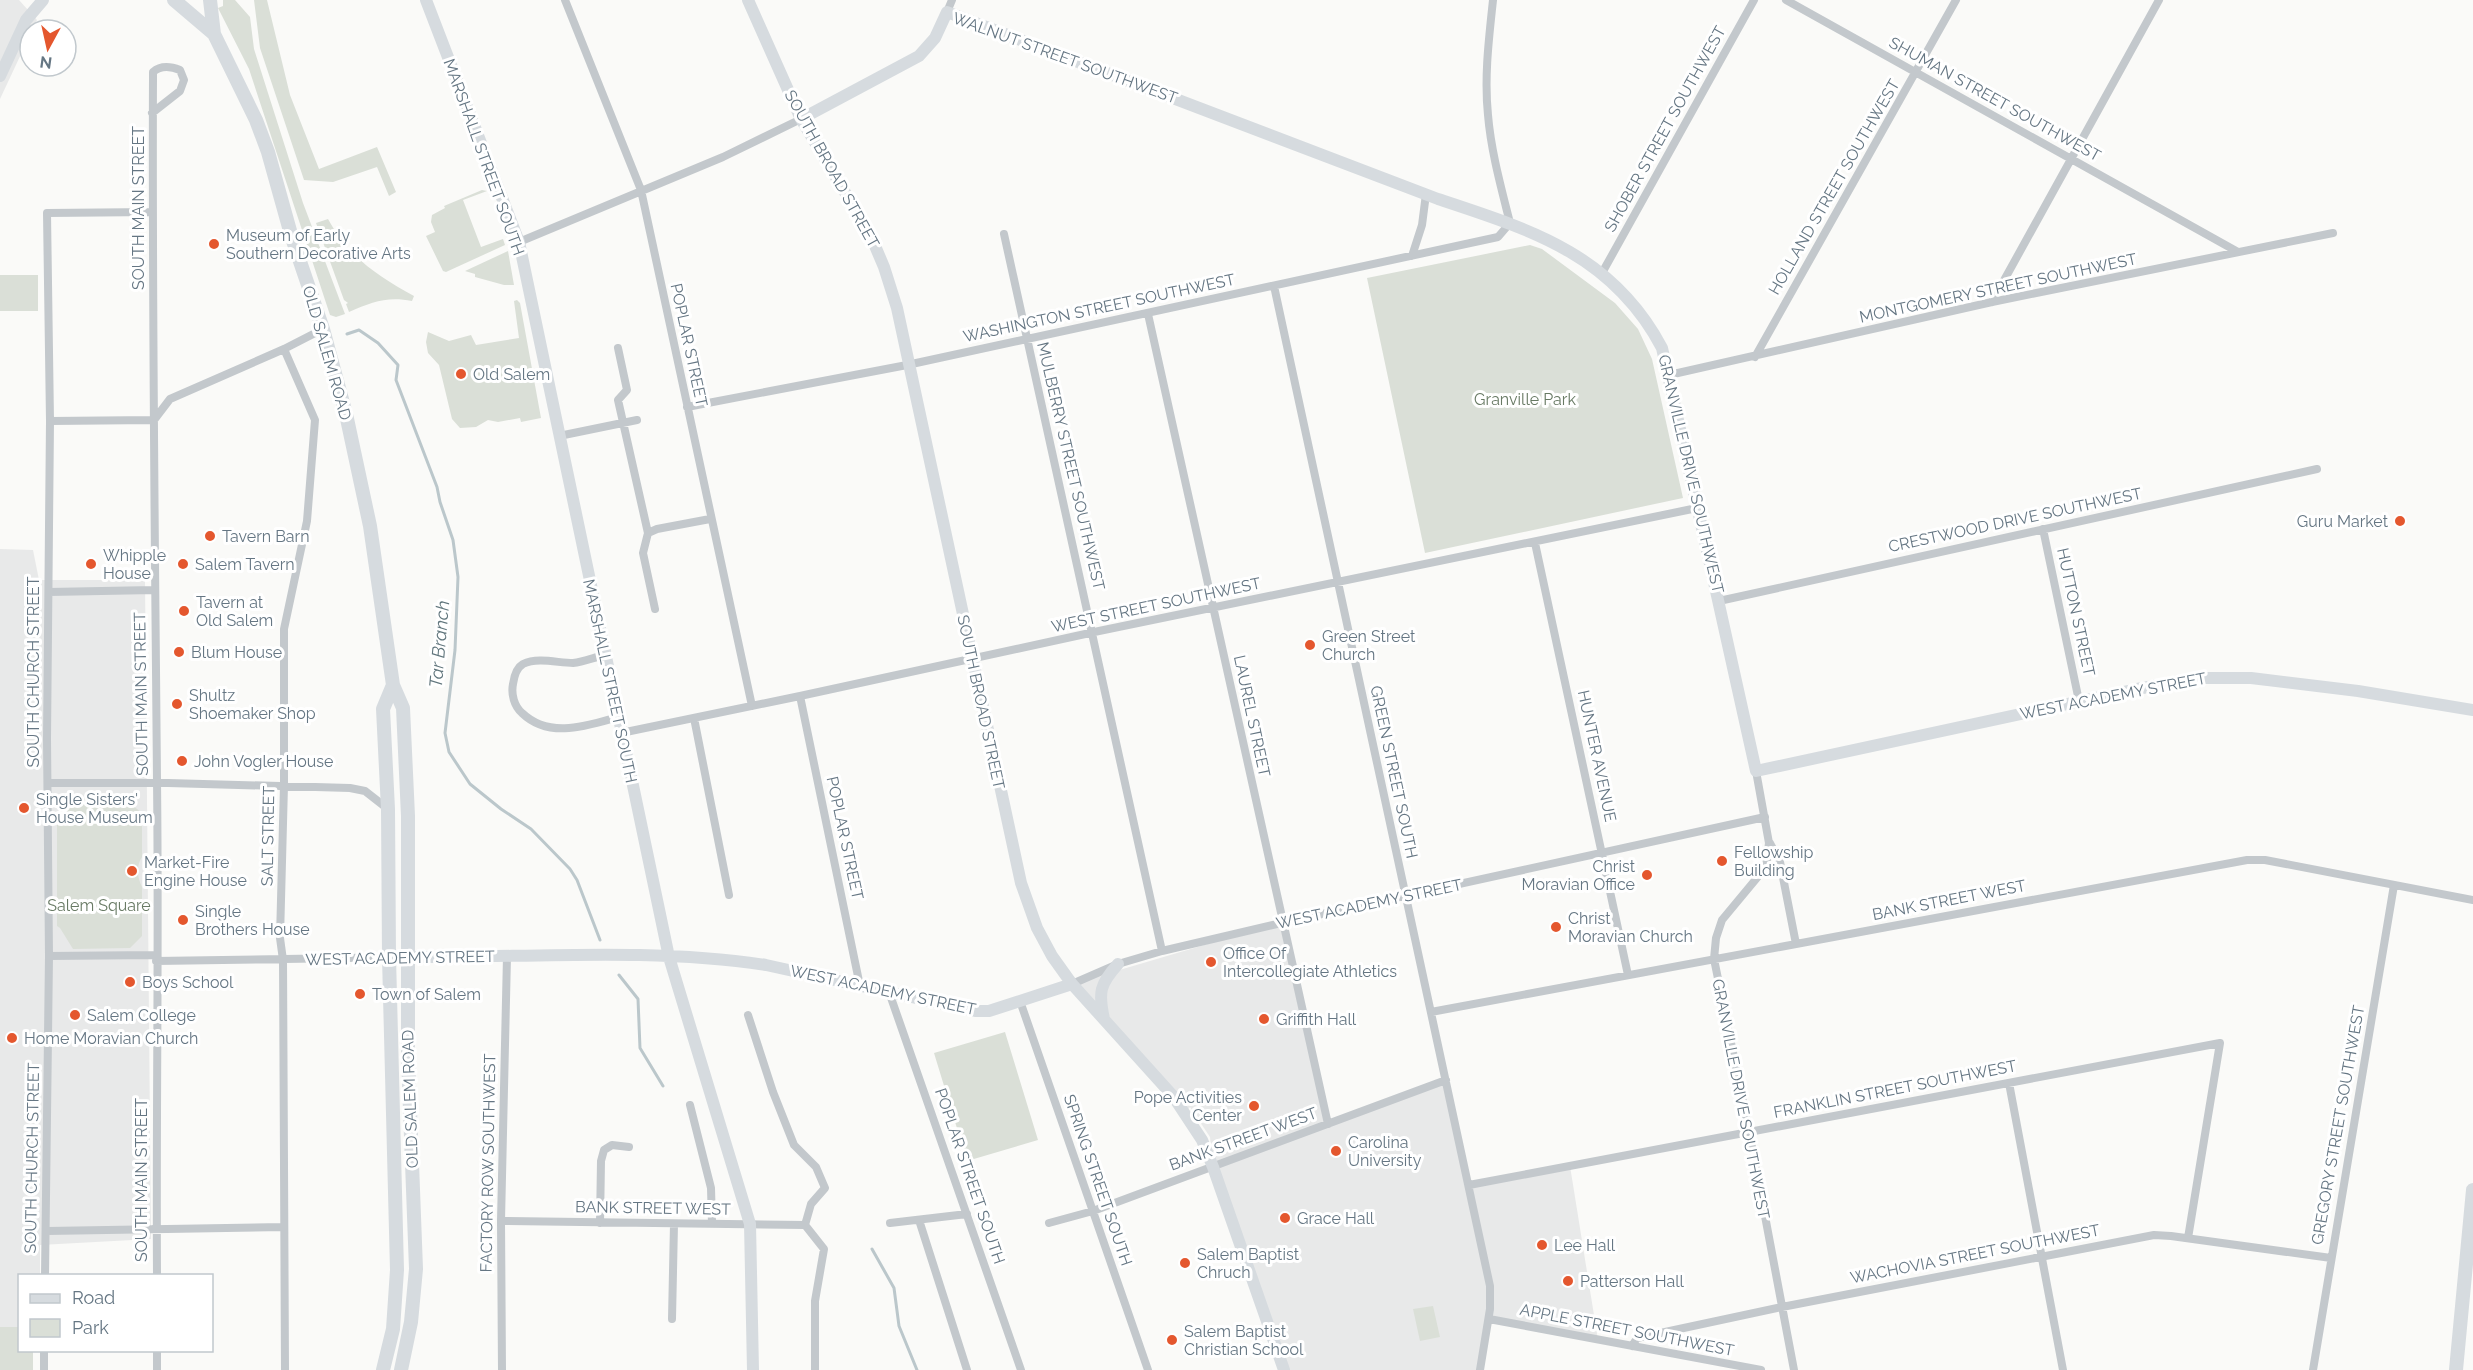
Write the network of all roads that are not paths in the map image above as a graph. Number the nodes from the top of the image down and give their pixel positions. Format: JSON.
{"nodes":[{"id":1,"x":44,"y":0,"type":"edge"},
{"id":2,"x":174,"y":0,"type":"edge"},
{"id":3,"x":210,"y":0,"type":"edge"},
{"id":4,"x":426,"y":0,"type":"edge"},
{"id":5,"x":565,"y":0,"type":"edge"},
{"id":6,"x":748,"y":0,"type":"edge"},
{"id":7,"x":952,"y":0,"type":"edge"},
{"id":8,"x":1493,"y":0,"type":"edge"},
{"id":9,"x":1754,"y":0,"type":"edge"},
{"id":10,"x":1786,"y":0,"type":"edge"},
{"id":11,"x":1956,"y":0,"type":"edge"},
{"id":12,"x":2159,"y":0,"type":"edge"},
{"id":13,"x":947,"y":12,"type":"junction"},
{"id":14,"x":214,"y":34,"type":"junction"},
{"id":15,"x":1917,"y":73,"type":"junction"},
{"id":16,"x":0,"y":76,"type":"edge"},
{"id":17,"x":152,"y":113,"type":"junction"},
{"id":18,"x":801,"y":119,"type":"junction"},
{"id":19,"x":2070,"y":158,"type":"junction"},
{"id":20,"x":641,"y":190,"type":"junction"},
{"id":21,"x":1426,"y":194,"type":"junction"},
{"id":22,"x":153,"y":212,"type":"junction"},
{"id":23,"x":1510,"y":222,"type":"junction"},
{"id":24,"x":2333,"y":233,"type":"dead end"},
{"id":25,"x":1004,"y":234,"type":"dead end"},
{"id":26,"x":519,"y":242,"type":"junction"},
{"id":27,"x":2238,"y":252,"type":"junction"},
{"id":28,"x":1412,"y":256,"type":"junction"},
{"id":29,"x":1602,"y":273,"type":"junction"},
{"id":30,"x":1274,"y":286,"type":"junction"},
{"id":31,"x":1992,"y":303,"type":"junction"},
{"id":32,"x":1148,"y":314,"type":"junction"},
{"id":33,"x":323,"y":329,"type":"junction"},
{"id":34,"x":1027,"y":338,"type":"junction"},
{"id":35,"x":618,"y":348,"type":"dead end"},
{"id":36,"x":284,"y":349,"type":"junction"},
{"id":37,"x":1755,"y":357,"type":"junction"},
{"id":38,"x":908,"y":365,"type":"junction"},
{"id":39,"x":1669,"y":375,"type":"junction"},
{"id":40,"x":687,"y":407,"type":"junction"},
{"id":41,"x":154,"y":420,"type":"junction"},
{"id":42,"x":637,"y":420,"type":"dead end"},
{"id":43,"x":50,"y":421,"type":"junction"},
{"id":44,"x":623,"y":423,"type":"junction"},
{"id":45,"x":559,"y":436,"type":"junction"},
{"id":46,"x":2317,"y":469,"type":"dead end"},
{"id":47,"x":1697,"y":508,"type":"junction"},
{"id":48,"x":710,"y":519,"type":"junction"},
{"id":49,"x":2043,"y":529,"type":"junction"},
{"id":50,"x":648,"y":534,"type":"junction"},
{"id":51,"x":1535,"y":543,"type":"junction"},
{"id":52,"x":1338,"y":582,"type":"junction"},
{"id":53,"x":154,"y":590,"type":"junction"},
{"id":54,"x":49,"y":592,"type":"junction"},
{"id":55,"x":1719,"y":601,"type":"junction"},
{"id":56,"x":1213,"y":608,"type":"junction"},
{"id":57,"x":655,"y":609,"type":"dead end"},
{"id":58,"x":1093,"y":632,"type":"junction"},
{"id":59,"x":605,"y":655,"type":"junction"},
{"id":60,"x":971,"y":660,"type":"junction"},
{"id":61,"x":393,"y":685,"type":"junction"},
{"id":62,"x":800,"y":696,"type":"junction"},
{"id":63,"x":2079,"y":701,"type":"junction"},
{"id":64,"x":752,"y":706,"type":"junction"},
{"id":65,"x":2473,"y":710,"type":"edge"},
{"id":66,"x":618,"y":717,"type":"junction"},
{"id":67,"x":694,"y":718,"type":"junction"},
{"id":68,"x":621,"y":733,"type":"junction"},
{"id":69,"x":1756,"y":771,"type":"junction"},
{"id":70,"x":48,"y":783,"type":"junction"},
{"id":71,"x":157,"y":783,"type":"junction"},
{"id":72,"x":284,"y":786,"type":"junction"},
{"id":73,"x":388,"y":809,"type":"junction"},
{"id":74,"x":1765,"y":817,"type":"junction"},
{"id":75,"x":1770,"y":843,"type":"junction"},
{"id":76,"x":1603,"y":852,"type":"junction"},
{"id":77,"x":2394,"y":885,"type":"junction"},
{"id":78,"x":729,"y":895,"type":"dead end"},
{"id":79,"x":1406,"y":896,"type":"junction"},
{"id":80,"x":2473,"y":900,"type":"edge"},
{"id":81,"x":1282,"y":922,"type":"junction"},
{"id":82,"x":1796,"y":944,"type":"junction"},
{"id":83,"x":1162,"y":951,"type":"junction"},
{"id":84,"x":49,"y":956,"type":"junction"},
{"id":85,"x":507,"y":956,"type":"junction"},
{"id":86,"x":389,"y":957,"type":"junction"},
{"id":87,"x":408,"y":957,"type":"junction"},
{"id":88,"x":669,"y":957,"type":"junction"},
{"id":89,"x":156,"y":958,"type":"junction"},
{"id":90,"x":1713,"y":959,"type":"junction"},
{"id":91,"x":283,"y":960,"type":"junction"},
{"id":92,"x":1118,"y":964,"type":"junction"},
{"id":93,"x":1628,"y":975,"type":"junction"},
{"id":94,"x":1072,"y":984,"type":"junction"},
{"id":95,"x":860,"y":986,"type":"junction"},
{"id":96,"x":889,"y":992,"type":"junction"},
{"id":97,"x":1020,"y":1001,"type":"junction"},
{"id":98,"x":1431,"y":1012,"type":"junction"},
{"id":99,"x":748,"y":1015,"type":"dead end"},
{"id":100,"x":1104,"y":1020,"type":"junction"},
{"id":101,"x":1446,"y":1080,"type":"junction"},
{"id":102,"x":2009,"y":1083,"type":"junction"},
{"id":103,"x":690,"y":1106,"type":"dead end"},
{"id":104,"x":1328,"y":1124,"type":"junction"},
{"id":105,"x":1749,"y":1131,"type":"junction"},
{"id":106,"x":629,"y":1147,"type":"dead end"},
{"id":107,"x":1213,"y":1167,"type":"junction"},
{"id":108,"x":1468,"y":1185,"type":"junction"},
{"id":109,"x":2473,"y":1190,"type":"edge"},
{"id":110,"x":1093,"y":1210,"type":"junction"},
{"id":111,"x":967,"y":1214,"type":"junction"},
{"id":112,"x":501,"y":1221,"type":"junction"},
{"id":113,"x":919,"y":1221,"type":"junction"},
{"id":114,"x":600,"y":1222,"type":"junction"},
{"id":115,"x":890,"y":1223,"type":"dead end"},
{"id":116,"x":1049,"y":1223,"type":"dead end"},
{"id":117,"x":674,"y":1224,"type":"junction"},
{"id":118,"x":712,"y":1224,"type":"junction"},
{"id":119,"x":750,"y":1224,"type":"junction"},
{"id":120,"x":805,"y":1225,"type":"junction"},
{"id":121,"x":283,"y":1227,"type":"junction"},
{"id":122,"x":156,"y":1229,"type":"junction"},
{"id":123,"x":46,"y":1231,"type":"junction"},
{"id":124,"x":2188,"y":1238,"type":"junction"},
{"id":125,"x":2042,"y":1257,"type":"junction"},
{"id":126,"x":2331,"y":1258,"type":"junction"},
{"id":127,"x":45,"y":1274,"type":"edge"},
{"id":128,"x":157,"y":1274,"type":"edge"},
{"id":129,"x":1782,"y":1307,"type":"junction"},
{"id":130,"x":672,"y":1318,"type":"dead end"},
{"id":131,"x":1489,"y":1319,"type":"junction"},
{"id":132,"x":1632,"y":1346,"type":"junction"},
{"id":133,"x":45,"y":1352,"type":"edge"},
{"id":134,"x":157,"y":1352,"type":"edge"},
{"id":135,"x":44,"y":1370,"type":"edge"},
{"id":136,"x":157,"y":1370,"type":"edge"},
{"id":137,"x":285,"y":1370,"type":"edge"},
{"id":138,"x":383,"y":1370,"type":"edge"},
{"id":139,"x":401,"y":1370,"type":"edge"},
{"id":140,"x":502,"y":1370,"type":"edge"},
{"id":141,"x":753,"y":1370,"type":"edge"},
{"id":142,"x":815,"y":1370,"type":"edge"},
{"id":143,"x":967,"y":1370,"type":"edge"},
{"id":144,"x":1021,"y":1370,"type":"edge"},
{"id":145,"x":1148,"y":1370,"type":"edge"},
{"id":146,"x":1284,"y":1370,"type":"edge"},
{"id":147,"x":1480,"y":1370,"type":"edge"},
{"id":148,"x":1761,"y":1370,"type":"edge"},
{"id":149,"x":1794,"y":1370,"type":"edge"},
{"id":150,"x":2063,"y":1370,"type":"edge"},
{"id":151,"x":2313,"y":1370,"type":"edge"},
{"id":152,"x":2456,"y":1370,"type":"edge"}],
"edges":[{"from":1,"to":16,"type":"street"},
{"from":2,"to":14,"type":"main road","name":"OLD SALEM ROAD"},
{"from":3,"to":14,"type":"main road","name":"OLD SALEM ROAD"},
{"from":4,"to":26,"type":"street","name":"MARSHALL STREET SOUTH"},
{"from":5,"to":20,"type":"street","name":"POPLAR STREET"},
{"from":6,"to":18,"type":"street","name":"SOUTH BROAD STREET"},
{"from":7,"to":13,"type":"street"},
{"from":8,"to":23,"type":"street"},
{"from":9,"to":29,"type":"street","name":"SHOBER STREET SOUTHWEST"},
{"from":10,"to":15,"type":"street","name":"SHUMAN STREET SOUTHWEST"},
{"from":11,"to":15,"type":"street","name":"HOLLAND STREET SOUTHWEST"},
{"from":12,"to":19,"type":"street"},
{"from":13,"to":18,"type":"street","name":"WALNUT STREET SOUTHWEST"},
{"from":13,"to":21,"type":"street","name":"WALNUT STREET SOUTHWEST"},
{"from":14,"to":33,"type":"main road","name":"OLD SALEM ROAD"},
{"from":15,"to":19,"type":"street","name":"SHUMAN STREET SOUTHWEST"},
{"from":15,"to":37,"type":"street","name":"HOLLAND STREET SOUTHWEST"},
{"from":17,"to":17,"type":"street","name":"SOUTH MAIN STREET"},
{"from":17,"to":22,"type":"street","name":"SOUTH MAIN STREET"},
{"from":18,"to":20,"type":"street","name":"WALNUT STREET SOUTHWEST"},
{"from":18,"to":38,"type":"street","name":"SOUTH BROAD STREET"},
{"from":19,"to":27,"type":"street","name":"SHUMAN STREET SOUTHWEST"},
{"from":19,"to":31,"type":"street"},
{"from":20,"to":26,"type":"street","name":"WALNUT STREET SOUTHWEST"},
{"from":20,"to":40,"type":"street","name":"POPLAR STREET"},
{"from":21,"to":23,"type":"street","name":"WALNUT STREET SOUTHWEST"},
{"from":21,"to":28,"type":"street"},
{"from":22,"to":41,"type":"street","name":"SOUTH MAIN STREET"},
{"from":22,"to":43,"type":"street","name":"SOUTH CHURCH STREET"},
{"from":23,"to":28,"type":"street","name":"WASHINGTON STREET SOUTHWEST"},
{"from":23,"to":29,"type":"street","name":"GRANVILLE DRIVE SOUTHWEST"},
{"from":24,"to":27,"type":"street","name":"MONTGOMERY STREET SOUTHWEST"},
{"from":25,"to":34,"type":"street","name":"MULBERRY STREET SOUTHWEST"},
{"from":26,"to":45,"type":"street","name":"MARSHALL STREET SOUTH"},
{"from":27,"to":31,"type":"street","name":"MONTGOMERY STREET SOUTHWEST"},
{"from":28,"to":30,"type":"street","name":"WASHINGTON STREET SOUTHWEST"},
{"from":29,"to":39,"type":"street","name":"GRANVILLE DRIVE SOUTHWEST"},
{"from":30,"to":32,"type":"street","name":"WASHINGTON STREET SOUTHWEST"},
{"from":30,"to":52,"type":"street","name":"GREEN STREET SOUTH"},
{"from":31,"to":37,"type":"street","name":"MONTGOMERY STREET SOUTHWEST"},
{"from":32,"to":34,"type":"street","name":"WASHINGTON STREET SOUTHWEST"},
{"from":32,"to":56,"type":"street","name":"LAUREL STREET"},
{"from":33,"to":36,"type":"street"},
{"from":33,"to":61,"type":"main road","name":"OLD SALEM ROAD"},
{"from":34,"to":38,"type":"street","name":"WASHINGTON STREET SOUTHWEST"},
{"from":34,"to":58,"type":"street","name":"MULBERRY STREET SOUTHWEST"},
{"from":35,"to":44,"type":"street"},
{"from":36,"to":41,"type":"street"},
{"from":36,"to":72,"type":"street","name":"SALT STREET"},
{"from":37,"to":39,"type":"street","name":"MONTGOMERY STREET SOUTHWEST"},
{"from":38,"to":40,"type":"street","name":"WASHINGTON STREET SOUTHWEST"},
{"from":38,"to":60,"type":"street","name":"SOUTH BROAD STREET"},
{"from":39,"to":47,"type":"street","name":"GRANVILLE DRIVE SOUTHWEST"},
{"from":40,"to":48,"type":"street","name":"POPLAR STREET"},
{"from":41,"to":43,"type":"street"},
{"from":41,"to":53,"type":"street","name":"SOUTH MAIN STREET"},
{"from":42,"to":44,"type":"street"},
{"from":43,"to":54,"type":"street","name":"SOUTH CHURCH STREET"},
{"from":44,"to":45,"type":"street"},
{"from":44,"to":50,"type":"street"},
{"from":45,"to":59,"type":"street","name":"MARSHALL STREET SOUTH"},
{"from":46,"to":49,"type":"street","name":"CRESTWOOD DRIVE SOUTHWEST"},
{"from":47,"to":51,"type":"street","name":"WEST STREET SOUTHWEST"},
{"from":47,"to":55,"type":"street","name":"GRANVILLE DRIVE SOUTHWEST"},
{"from":48,"to":50,"type":"street"},
{"from":48,"to":64,"type":"street","name":"POPLAR STREET"},
{"from":49,"to":55,"type":"street","name":"CRESTWOOD DRIVE SOUTHWEST"},
{"from":49,"to":63,"type":"street","name":"HUTTON STREET"},
{"from":50,"to":57,"type":"street"},
{"from":51,"to":52,"type":"street","name":"WEST STREET SOUTHWEST"},
{"from":51,"to":76,"type":"street","name":"HUNTER AVENUE"},
{"from":52,"to":56,"type":"street","name":"WEST STREET SOUTHWEST"},
{"from":52,"to":79,"type":"street","name":"GREEN STREET SOUTH"},
{"from":53,"to":54,"type":"street"},
{"from":53,"to":71,"type":"street","name":"SOUTH MAIN STREET"},
{"from":54,"to":70,"type":"street","name":"SOUTH CHURCH STREET"},
{"from":55,"to":69,"type":"street","name":"GRANVILLE DRIVE SOUTHWEST"},
{"from":56,"to":58,"type":"street","name":"WEST STREET SOUTHWEST"},
{"from":56,"to":81,"type":"street","name":"LAUREL STREET"},
{"from":58,"to":60,"type":"street","name":"WEST STREET SOUTHWEST"},
{"from":58,"to":83,"type":"street","name":"MULBERRY STREET SOUTHWEST"},
{"from":59,"to":66,"type":"street","name":"MARSHALL STREET SOUTH"},
{"from":59,"to":66,"type":"street"},
{"from":60,"to":62,"type":"street","name":"WEST STREET SOUTHWEST"},
{"from":60,"to":94,"type":"street","name":"SOUTH BROAD STREET"},
{"from":61,"to":73,"type":"main road","name":"OLD SALEM ROAD"},
{"from":61,"to":87,"type":"main road","name":"OLD SALEM ROAD"},
{"from":62,"to":64,"type":"street","name":"WEST STREET SOUTHWEST"},
{"from":62,"to":95,"type":"street","name":"POPLAR STREET"},
{"from":63,"to":65,"type":"street","name":"WEST ACADEMY STREET"},
{"from":63,"to":69,"type":"street","name":"WEST ACADEMY STREET"},
{"from":64,"to":67,"type":"street","name":"WEST STREET SOUTHWEST"},
{"from":66,"to":68,"type":"street","name":"MARSHALL STREET SOUTH"},
{"from":67,"to":68,"type":"street","name":"WEST STREET SOUTHWEST"},
{"from":67,"to":78,"type":"street"},
{"from":68,"to":88,"type":"street","name":"MARSHALL STREET SOUTH"},
{"from":69,"to":74,"type":"street","name":"GRANVILLE DRIVE SOUTHWEST"},
{"from":70,"to":71,"type":"street"},
{"from":70,"to":84,"type":"street","name":"SOUTH CHURCH STREET"},
{"from":71,"to":72,"type":"street"},
{"from":71,"to":89,"type":"street","name":"SOUTH MAIN STREET"},
{"from":72,"to":73,"type":"street"},
{"from":72,"to":91,"type":"street","name":"SALT STREET"},
{"from":73,"to":86,"type":"main road","name":"OLD SALEM ROAD"},
{"from":74,"to":75,"type":"street","name":"GRANVILLE DRIVE SOUTHWEST"},
{"from":74,"to":76,"type":"street","name":"WEST ACADEMY STREET"},
{"from":75,"to":82,"type":"street","name":"GRANVILLE DRIVE SOUTHWEST"},
{"from":75,"to":90,"type":"street","name":"GRANVILLE DRIVE SOUTHWEST"},
{"from":76,"to":79,"type":"street","name":"WEST ACADEMY STREET"},
{"from":76,"to":93,"type":"street","name":"HUNTER AVENUE"},
{"from":77,"to":80,"type":"street","name":"BANK STREET WEST"},
{"from":77,"to":82,"type":"street","name":"BANK STREET WEST"},
{"from":77,"to":126,"type":"street","name":"GREGORY STREET SOUTHWEST"},
{"from":79,"to":81,"type":"street","name":"WEST ACADEMY STREET"},
{"from":79,"to":98,"type":"street","name":"GREEN STREET SOUTH"},
{"from":81,"to":83,"type":"street","name":"WEST ACADEMY STREET"},
{"from":81,"to":104,"type":"street","name":"LAUREL STREET"},
{"from":82,"to":90,"type":"street","name":"BANK STREET WEST"},
{"from":83,"to":92,"type":"street","name":"WEST ACADEMY STREET"},
{"from":84,"to":89,"type":"street","name":"WEST ACADEMY STREET"},
{"from":84,"to":123,"type":"street","name":"SOUTH CHURCH STREET"},
{"from":85,"to":87,"type":"street","name":"WEST ACADEMY STREET"},
{"from":85,"to":88,"type":"street","name":"WEST ACADEMY STREET"},
{"from":85,"to":112,"type":"street","name":"FACTORY ROW SOUTHWEST"},
{"from":86,"to":87,"type":"street","name":"WEST ACADEMY STREET"},
{"from":86,"to":91,"type":"street","name":"WEST ACADEMY STREET"},
{"from":86,"to":138,"type":"main road","name":"OLD SALEM ROAD"},
{"from":87,"to":139,"type":"main road","name":"OLD SALEM ROAD"},
{"from":88,"to":95,"type":"street","name":"WEST ACADEMY STREET"},
{"from":88,"to":119,"type":"street","name":"MARSHALL STREET SOUTH"},
{"from":89,"to":91,"type":"street","name":"WEST ACADEMY STREET"},
{"from":89,"to":122,"type":"street","name":"SOUTH MAIN STREET"},
{"from":90,"to":93,"type":"street","name":"BANK STREET WEST"},
{"from":90,"to":105,"type":"street","name":"GRANVILLE DRIVE SOUTHWEST"},
{"from":91,"to":121,"type":"street","name":"SALT STREET"},
{"from":92,"to":94,"type":"street","name":"WEST ACADEMY STREET"},
{"from":92,"to":100,"type":"street"},
{"from":93,"to":98,"type":"street","name":"BANK STREET WEST"},
{"from":94,"to":97,"type":"street","name":"WEST ACADEMY STREET"},
{"from":94,"to":100,"type":"street","name":"SOUTH BROAD STREET"},
{"from":95,"to":96,"type":"street","name":"WEST ACADEMY STREET"},
{"from":96,"to":97,"type":"street","name":"WEST ACADEMY STREET"},
{"from":96,"to":111,"type":"street","name":"POPLAR STREET SOUTH"},
{"from":97,"to":110,"type":"street","name":"SPRING STREET SOUTH"},
{"from":98,"to":101,"type":"street","name":"GREEN STREET SOUTH"},
{"from":99,"to":120,"type":"street"},
{"from":100,"to":107,"type":"street","name":"SOUTH BROAD STREET"},
{"from":101,"to":104,"type":"street","name":"BANK STREET WEST"},
{"from":101,"to":108,"type":"street","name":"GREEN STREET SOUTH"},
{"from":102,"to":105,"type":"street","name":"FRANKLIN STREET SOUTHWEST"},
{"from":102,"to":124,"type":"street","name":"FRANKLIN STREET SOUTHWEST"},
{"from":102,"to":125,"type":"street"},
{"from":103,"to":118,"type":"street"},
{"from":104,"to":107,"type":"street","name":"BANK STREET WEST"},
{"from":105,"to":108,"type":"street","name":"FRANKLIN STREET SOUTHWEST"},
{"from":105,"to":129,"type":"street","name":"GRANVILLE DRIVE SOUTHWEST"},
{"from":106,"to":114,"type":"street"},
{"from":107,"to":110,"type":"street","name":"BANK STREET WEST"},
{"from":107,"to":146,"type":"street","name":"SOUTH BROAD STREET"},
{"from":108,"to":131,"type":"street","name":"GREEN STREET SOUTH"},
{"from":109,"to":152,"type":"main road"},
{"from":110,"to":116,"type":"street","name":"BANK STREET WEST"},
{"from":110,"to":145,"type":"street","name":"SPRING STREET SOUTH"},
{"from":111,"to":113,"type":"street"},
{"from":111,"to":144,"type":"street","name":"POPLAR STREET SOUTH"},
{"from":112,"to":114,"type":"street","name":"BANK STREET WEST"},
{"from":112,"to":140,"type":"street","name":"FACTORY ROW SOUTHWEST"},
{"from":113,"to":115,"type":"street"},
{"from":113,"to":143,"type":"street"},
{"from":114,"to":117,"type":"street","name":"BANK STREET WEST"},
{"from":117,"to":118,"type":"street","name":"BANK STREET WEST"},
{"from":117,"to":130,"type":"street"},
{"from":118,"to":119,"type":"street","name":"BANK STREET WEST"},
{"from":119,"to":120,"type":"street","name":"BANK STREET WEST"},
{"from":119,"to":141,"type":"street","name":"MARSHALL STREET SOUTH"},
{"from":120,"to":142,"type":"street"},
{"from":121,"to":122,"type":"street"},
{"from":121,"to":137,"type":"street","name":"SALT STREET"},
{"from":122,"to":123,"type":"street"},
{"from":122,"to":128,"type":"street","name":"SOUTH MAIN STREET"},
{"from":123,"to":127,"type":"street","name":"SOUTH CHURCH STREET"},
{"from":124,"to":125,"type":"street","name":"WACHOVIA STREET SOUTHWEST"},
{"from":124,"to":126,"type":"street","name":"WACHOVIA STREET SOUTHWEST"},
{"from":125,"to":129,"type":"street","name":"WACHOVIA STREET SOUTHWEST"},
{"from":125,"to":150,"type":"street"},
{"from":126,"to":151,"type":"street","name":"GREGORY STREET SOUTHWEST"},
{"from":129,"to":132,"type":"street","name":"WACHOVIA STREET SOUTHWEST"},
{"from":129,"to":149,"type":"street","name":"GRANVILLE DRIVE SOUTHWEST"},
{"from":131,"to":132,"type":"street","name":"APPLE STREET SOUTHWEST"},
{"from":131,"to":147,"type":"street","name":"GREEN STREET SOUTH"},
{"from":132,"to":148,"type":"street","name":"APPLE STREET SOUTHWEST"},
{"from":133,"to":135,"type":"street"},
{"from":134,"to":136,"type":"street"}]}
